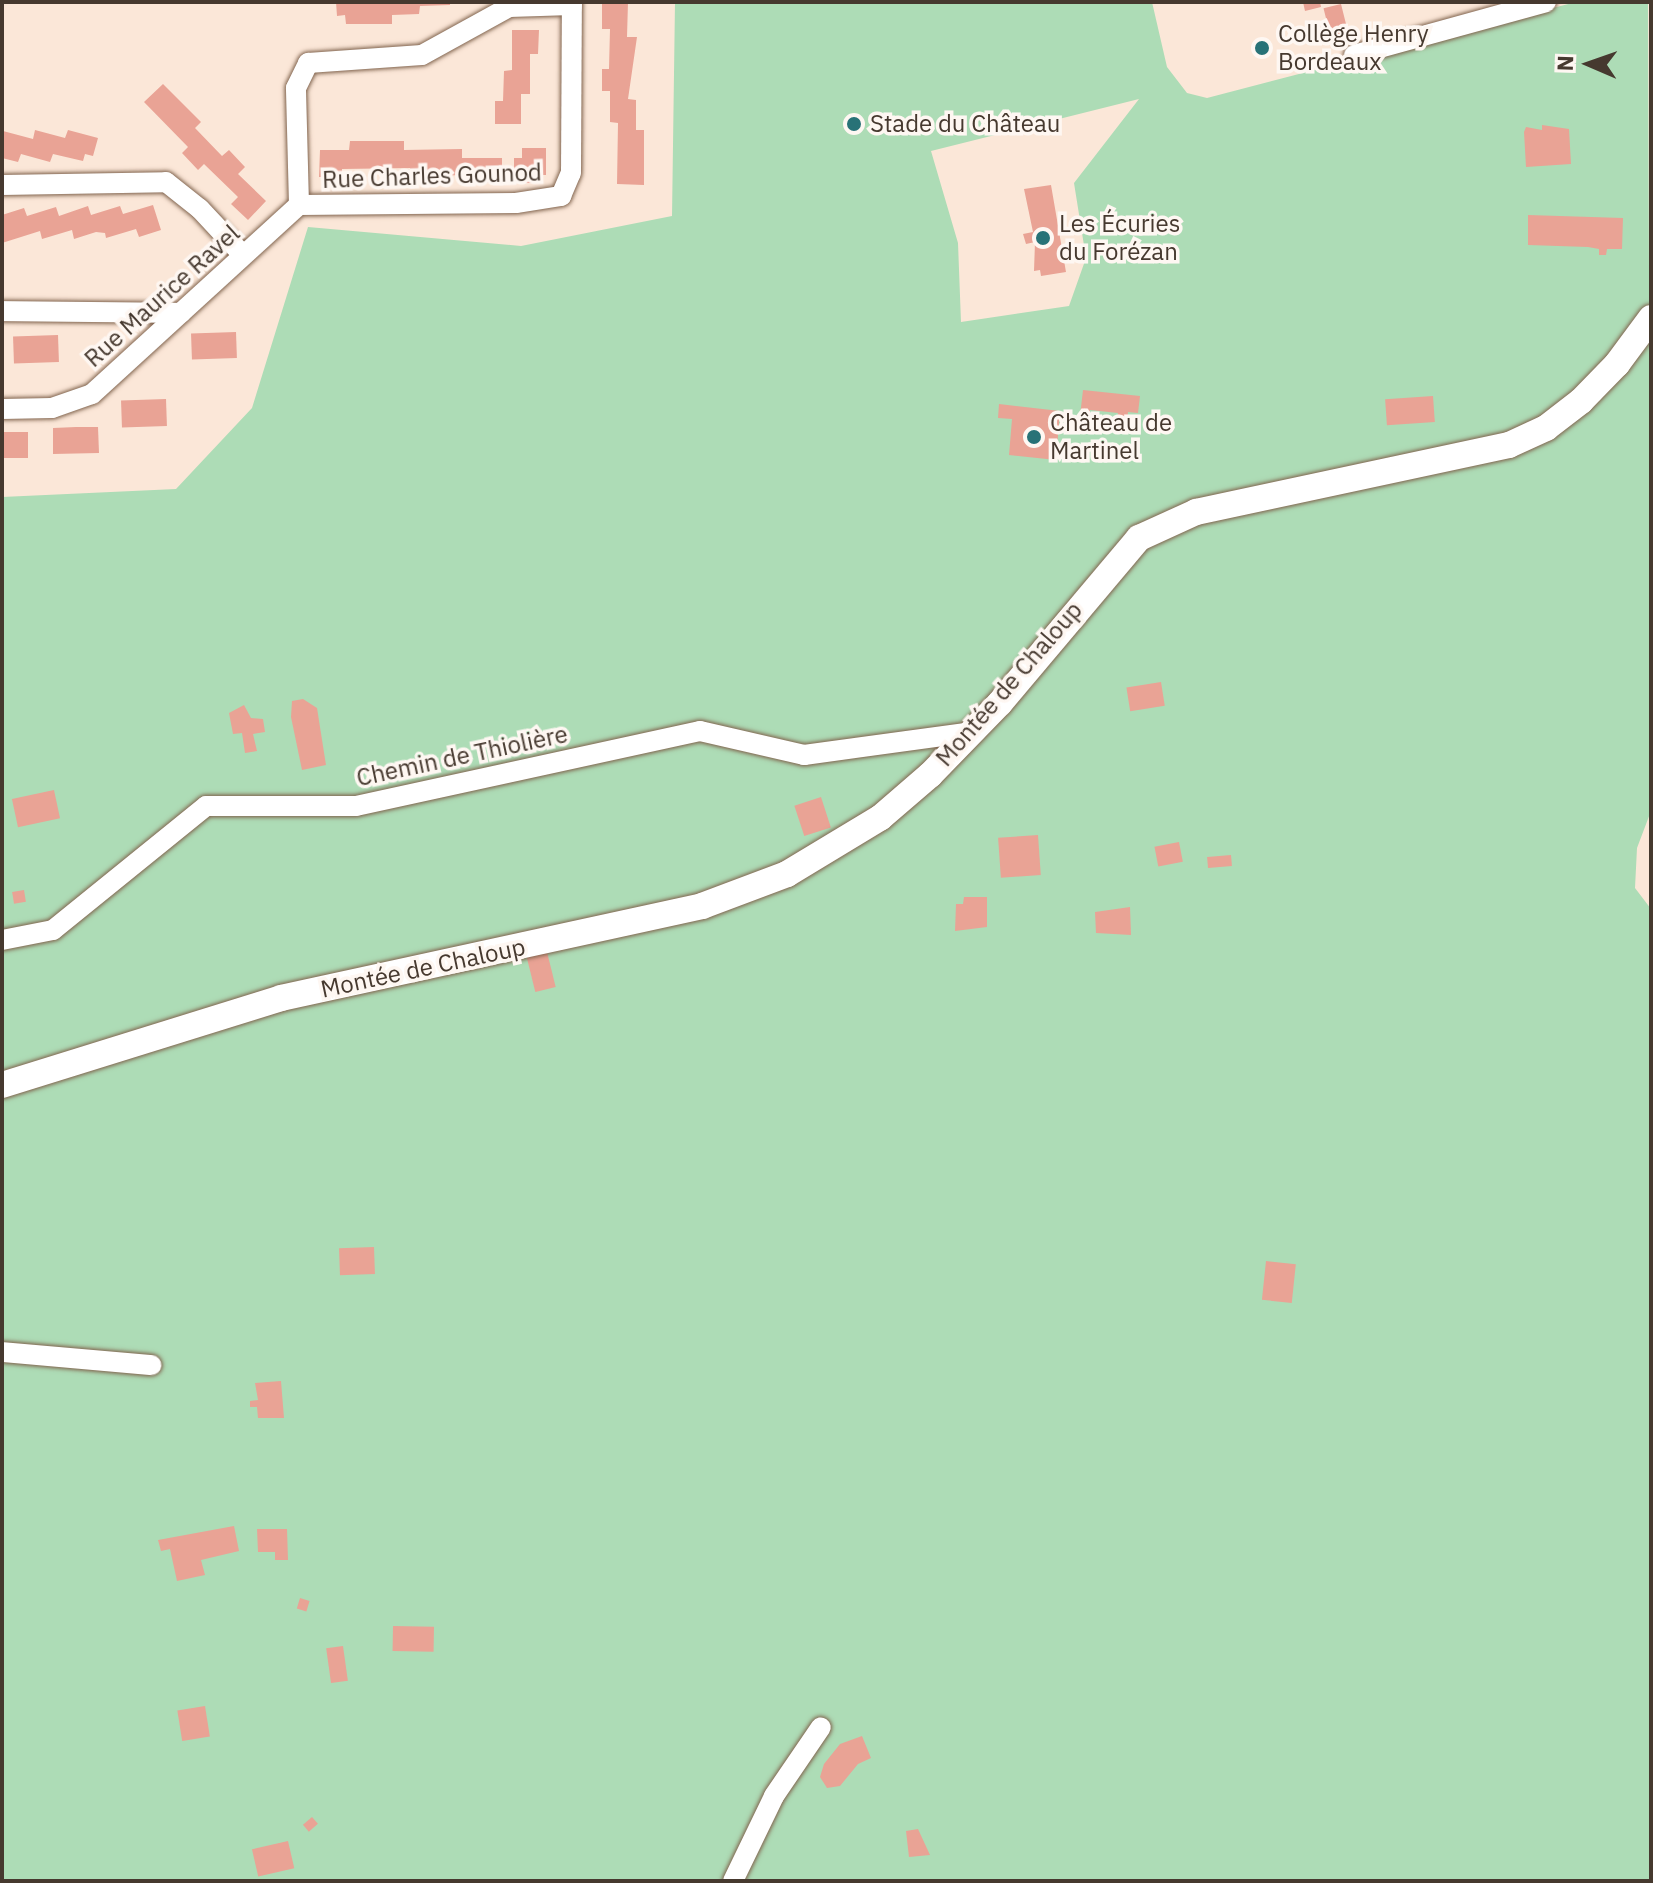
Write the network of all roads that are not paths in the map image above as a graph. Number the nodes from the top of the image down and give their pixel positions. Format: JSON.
{"nodes":[{"id":1,"x":1546,"y":2,"type":"edge"},
{"id":2,"x":572,"y":4,"type":"edge"},
{"id":3,"x":1354,"y":55,"type":"dead end"},
{"id":4,"x":2,"y":185,"type":"edge"},
{"id":5,"x":299,"y":205,"type":"junction"},
{"id":6,"x":242,"y":254,"type":"junction"},
{"id":7,"x":2,"y":311,"type":"edge"},
{"id":8,"x":181,"y":313,"type":"junction"},
{"id":9,"x":1651,"y":318,"type":"edge"},
{"id":10,"x":2,"y":409,"type":"edge"},
{"id":11,"x":971,"y":732,"type":"junction"},
{"id":12,"x":2,"y":940,"type":"edge"},
{"id":13,"x":2,"y":1085,"type":"edge"},
{"id":14,"x":2,"y":1352,"type":"edge"},
{"id":15,"x":151,"y":1365,"type":"dead end"},
{"id":16,"x":821,"y":1727,"type":"dead end"},
{"id":17,"x":733,"y":1881,"type":"edge"}],
"edges":[{"from":1,"to":3,"type":"street"},
{"from":2,"to":5,"type":"street"},
{"from":2,"to":5,"type":"street","name":"Rue Charles Gounod"},
{"from":4,"to":6,"type":"street"},
{"from":5,"to":6,"type":"street","name":"Rue Maurice Ravel"},
{"from":6,"to":8,"type":"street","name":"Rue Maurice Ravel"},
{"from":7,"to":8,"type":"street"},
{"from":8,"to":10,"type":"street","name":"Rue Maurice Ravel"},
{"from":9,"to":11,"type":"main road","name":"Montée de Chaloup"},
{"from":11,"to":12,"type":"street","name":"Chemin de Thiolière"},
{"from":11,"to":13,"type":"main road","name":"Montée de Chaloup"},
{"from":14,"to":15,"type":"street"},
{"from":16,"to":17,"type":"street"}]}
